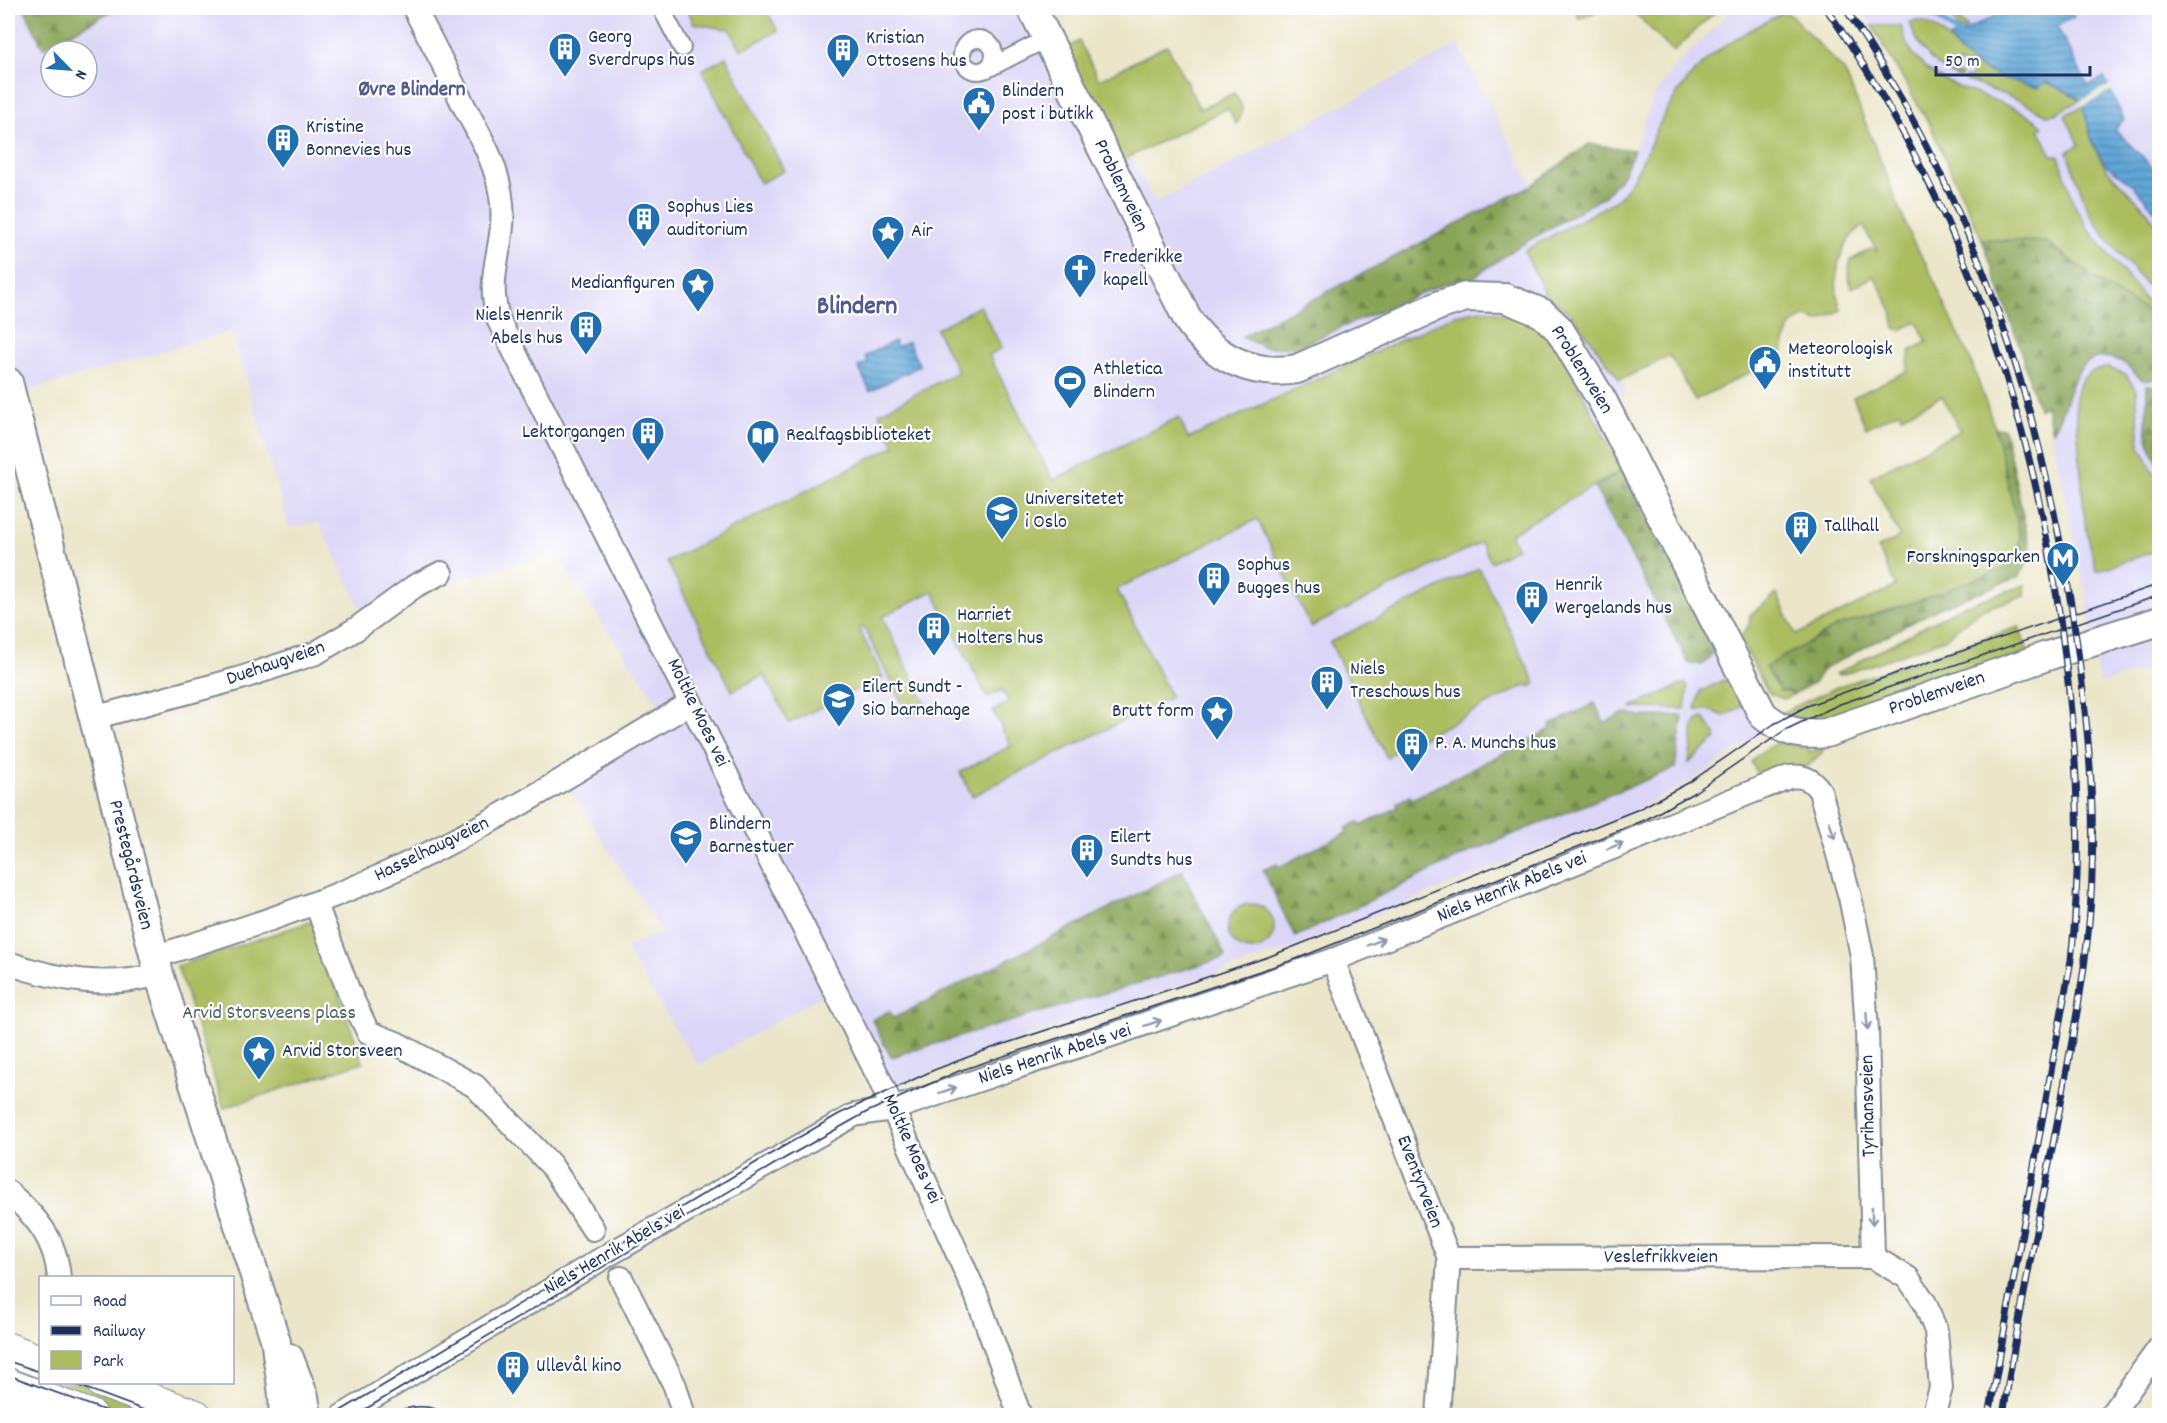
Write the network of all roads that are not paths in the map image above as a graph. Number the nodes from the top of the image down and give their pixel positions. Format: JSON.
{"nodes":[{"id":1,"x":414,"y":8,"type":"edge"},
{"id":2,"x":661,"y":8,"type":"edge"},
{"id":3,"x":1032,"y":8,"type":"edge"},
{"id":4,"x":1048,"y":38,"type":"junction"},
{"id":5,"x":682,"y":48,"type":"dead end"},
{"id":6,"x":994,"y":63,"type":"dead end"},
{"id":7,"x":8,"y":382,"type":"edge"},
{"id":8,"x":441,"y":573,"type":"dead end"},
{"id":9,"x":2160,"y":621,"type":"edge"},
{"id":10,"x":691,"y":703,"type":"junction"},
{"id":11,"x":93,"y":718,"type":"junction"},
{"id":12,"x":1808,"y":778,"type":"joint"},
{"id":13,"x":316,"y":904,"type":"junction"},
{"id":14,"x":1333,"y":960,"type":"junction"},
{"id":15,"x":8,"y":963,"type":"edge"},
{"id":16,"x":156,"y":965,"type":"junction"},
{"id":17,"x":893,"y":1109,"type":"junction"},
{"id":18,"x":8,"y":1192,"type":"edge"},
{"id":19,"x":593,"y":1228,"type":"dead end"},
{"id":20,"x":1873,"y":1257,"type":"junction"},
{"id":21,"x":1449,"y":1258,"type":"junction"},
{"id":22,"x":59,"y":1276,"type":"edge"},
{"id":23,"x":621,"y":1278,"type":"dead end"},
{"id":24,"x":276,"y":1342,"type":"junction"},
{"id":25,"x":2160,"y":1347,"type":"edge"},
{"id":26,"x":8,"y":1349,"type":"edge"},
{"id":27,"x":39,"y":1356,"type":"edge"},
{"id":28,"x":105,"y":1384,"type":"edge"},
{"id":29,"x":16,"y":1388,"type":"edge"},
{"id":30,"x":91,"y":1416,"type":"edge"},
{"id":31,"x":196,"y":1416,"type":"edge"},
{"id":32,"x":282,"y":1416,"type":"edge"},
{"id":33,"x":307,"y":1416,"type":"edge"},
{"id":34,"x":342,"y":1416,"type":"edge"},
{"id":35,"x":684,"y":1416,"type":"edge"},
{"id":36,"x":1020,"y":1416,"type":"edge"},
{"id":37,"x":1438,"y":1416,"type":"edge"},
{"id":38,"x":1933,"y":1416,"type":"edge"},
{"id":39,"x":2110,"y":1416,"type":"edge"}],
"edges":[{"from":1,"to":10,"type":"street","name":"Moltke Moes vei"},
{"from":2,"to":5,"type":"street"},
{"from":3,"to":4,"type":"street","name":"Problemveien"},
{"from":4,"to":6,"type":"street"},
{"from":4,"to":9,"type":"street","name":"Problemveien"},
{"from":7,"to":11,"type":"street","name":"Prestegårdsveien"},
{"from":8,"to":11,"type":"street","name":"Duehaugveien"},
{"from":10,"to":13,"type":"street","name":"Hasselhaugveien"},
{"from":10,"to":17,"type":"street","name":"Moltke Moes vei"},
{"from":11,"to":16,"type":"street","name":"Prestegårdsveien"},
{"from":14,"to":12,"type":"street","name":"Niels Henrik Abels vei","one_way":true},
{"from":12,"to":20,"type":"street","name":"Tyrihansveien","one_way":true},
{"from":13,"to":16,"type":"street","name":"Hasselhaugveien"},
{"from":13,"to":19,"type":"street"},
{"from":17,"to":14,"type":"street","name":"Niels Henrik Abels vei","one_way":true},
{"from":14,"to":21,"type":"street","name":"Eventyrveien"},
{"from":15,"to":16,"type":"street","name":"Hasselhaugveien"},
{"from":16,"to":24,"type":"street","name":"Prestegårdsveien"},
{"from":17,"to":34,"type":"street","name":"Niels Henrik Abels vei"},
{"from":17,"to":36,"type":"street","name":"Moltke Moes vei"},
{"from":18,"to":22,"type":"street"},
{"from":20,"to":21,"type":"street","name":"Veslefrikkveien"},
{"from":20,"to":38,"type":"street"},
{"from":21,"to":37,"type":"street","name":"Eventyrveien"},
{"from":23,"to":35,"type":"street"},
{"from":24,"to":32,"type":"street","name":"Prestegårdsveien"},
{"from":24,"to":33,"type":"street","name":"Prestegårdsveien"},
{"from":25,"to":39,"type":"street"},
{"from":26,"to":27,"type":"main road"},
{"from":27,"to":29,"type":"street"},
{"from":28,"to":31,"type":"main road"},
{"from":29,"to":30,"type":"main road"}]}
